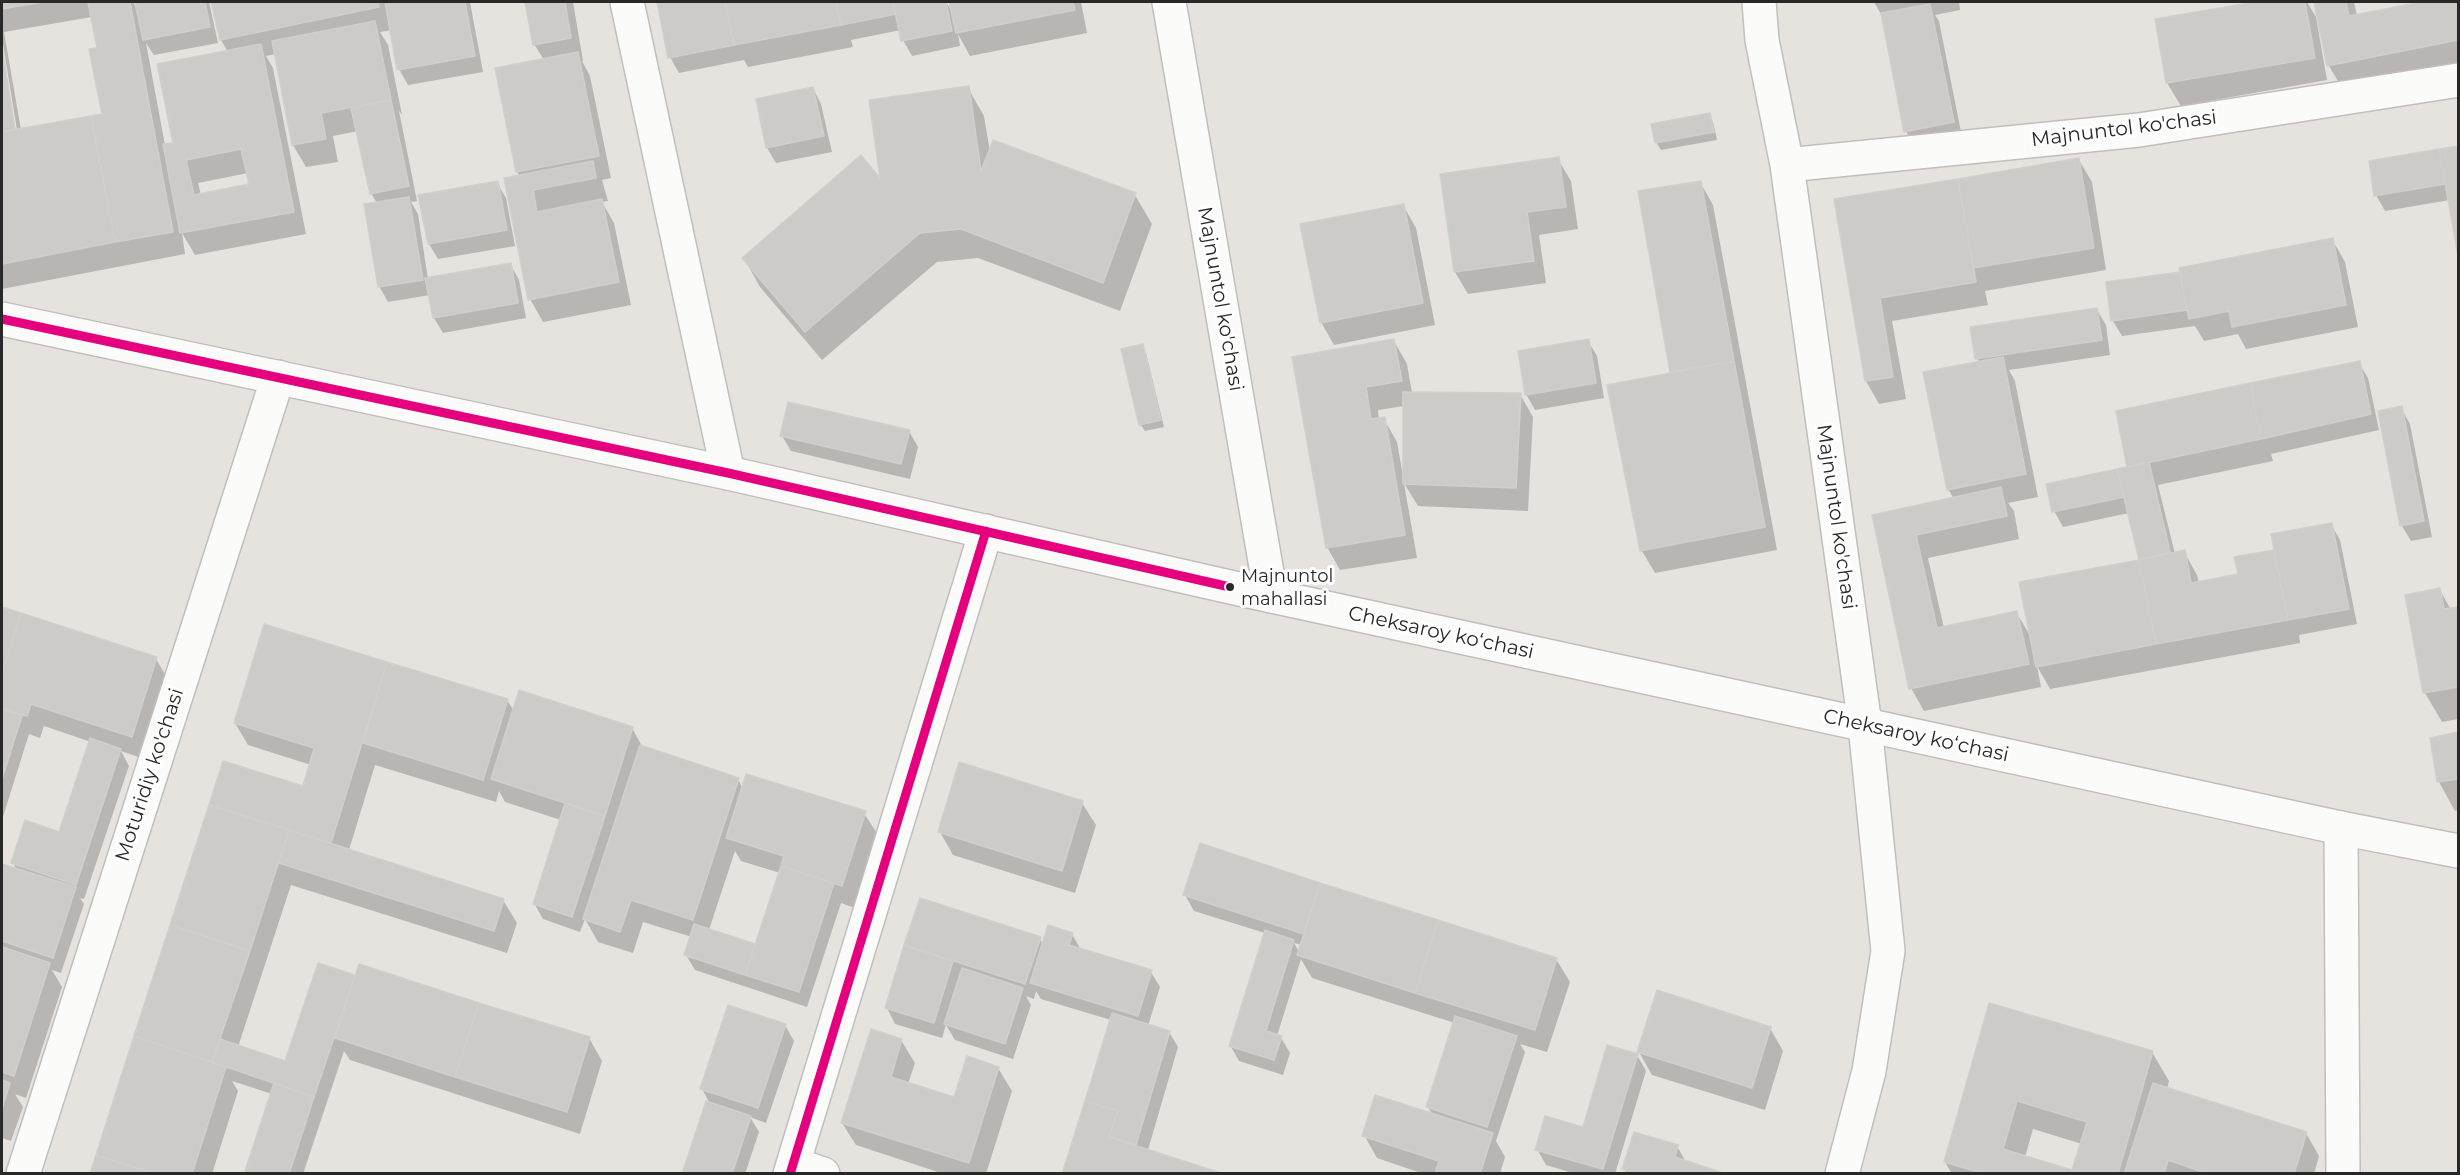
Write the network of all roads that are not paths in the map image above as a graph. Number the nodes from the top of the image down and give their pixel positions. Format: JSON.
{"nodes":[{"id":1,"x":627,"y":2,"type":"edge"},
{"id":2,"x":1169,"y":2,"type":"edge"},
{"id":3,"x":1759,"y":2,"type":"edge"},
{"id":4,"x":2458,"y":80,"type":"edge"},
{"id":5,"x":1788,"y":165,"type":"junction"},
{"id":6,"x":2,"y":319,"type":"edge"},
{"id":7,"x":278,"y":377,"type":"junction"},
{"id":8,"x":728,"y":473,"type":"junction"},
{"id":9,"x":986,"y":531,"type":"junction"},
{"id":10,"x":1271,"y":596,"type":"junction"},
{"id":11,"x":1865,"y":725,"type":"junction"},
{"id":12,"x":2341,"y":828,"type":"junction"},
{"id":13,"x":2458,"y":851,"type":"edge"},
{"id":14,"x":802,"y":1170,"type":"edge"},
{"id":15,"x":23,"y":1173,"type":"edge"},
{"id":16,"x":1842,"y":1173,"type":"edge"},
{"id":17,"x":2343,"y":1173,"type":"edge"}],
"edges":[{"from":1,"to":8,"type":"street"},
{"from":2,"to":10,"type":"street","name":"Majnuntol ko'chasi"},
{"from":3,"to":5,"type":"street","name":"Majnuntol ko'chasi"},
{"from":4,"to":5,"type":"street","name":"Majnuntol ko'chasi"},
{"from":5,"to":11,"type":"street","name":"Majnuntol ko'chasi"},
{"from":6,"to":7,"type":"street","name":"Cheksaroy koʻchasi"},
{"from":7,"to":8,"type":"street","name":"Cheksaroy koʻchasi"},
{"from":7,"to":15,"type":"street","name":"Moturidiy ko'chasi"},
{"from":8,"to":9,"type":"street","name":"Cheksaroy koʻchasi"},
{"from":9,"to":10,"type":"street","name":"Cheksaroy koʻchasi"},
{"from":9,"to":14,"type":"street"},
{"from":10,"to":11,"type":"street","name":"Cheksaroy koʻchasi"},
{"from":11,"to":12,"type":"street","name":"Cheksaroy koʻchasi"},
{"from":11,"to":16,"type":"street","name":"Majnuntol ko'chasi"},
{"from":12,"to":13,"type":"street","name":"Cheksaroy koʻchasi"},
{"from":12,"to":17,"type":"street"}]}
